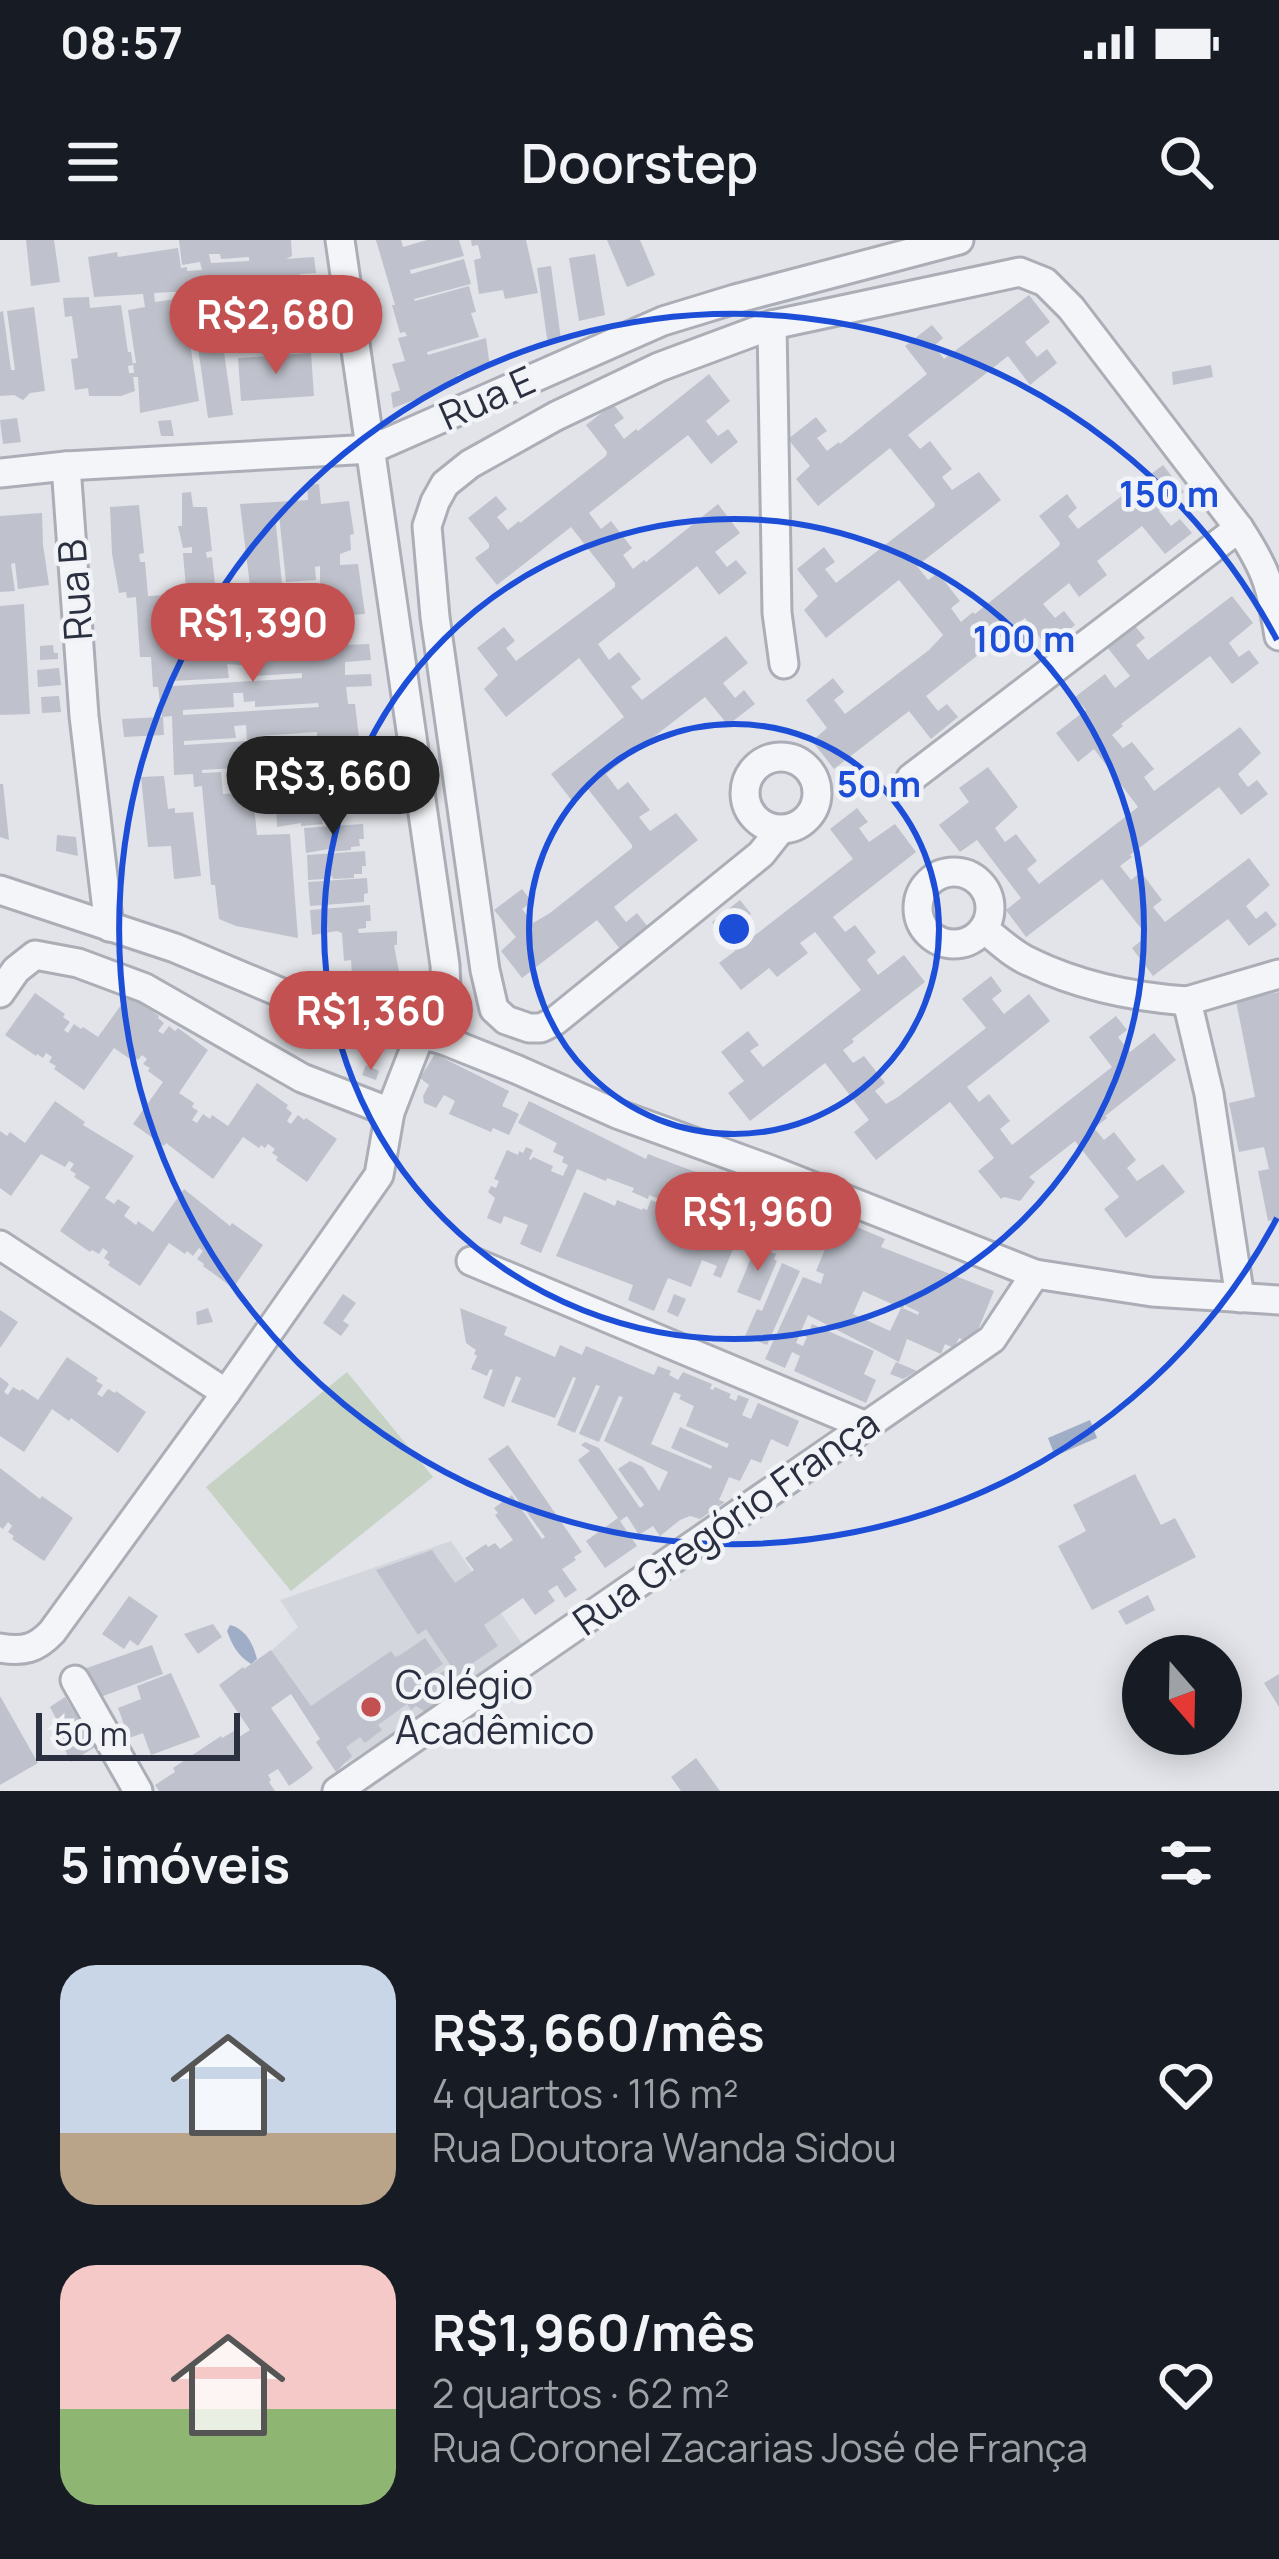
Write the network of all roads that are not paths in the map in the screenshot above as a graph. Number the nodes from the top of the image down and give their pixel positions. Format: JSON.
{"nodes":[{"id":1,"x":340,"y":240,"type":"edge"},
{"id":2,"x":943,"y":242,"type":"edge"},
{"id":3,"x":772,"y":326,"type":"junction"},
{"id":4,"x":372,"y":449,"type":"junction"},
{"id":5,"x":66,"y":466,"type":"junction"},
{"id":6,"x":0,"y":472,"type":"edge"},
{"id":7,"x":1239,"y":528,"type":"junction"},
{"id":8,"x":1279,"y":636,"type":"edge"},
{"id":9,"x":784,"y":664,"type":"dead end"},
{"id":10,"x":911,"y":778,"type":"dead end"},
{"id":11,"x":780,"y":830,"type":"dead end"},
{"id":12,"x":0,"y":890,"type":"edge"},
{"id":13,"x":109,"y":927,"type":"junction"},
{"id":14,"x":984,"y":928,"type":"dead end"},
{"id":15,"x":1279,"y":974,"type":"edge"},
{"id":16,"x":0,"y":993,"type":"edge"},
{"id":17,"x":1186,"y":1001,"type":"junction"},
{"id":18,"x":431,"y":1038,"type":"junction"},
{"id":19,"x":390,"y":1112,"type":"junction"},
{"id":20,"x":0,"y":1245,"type":"edge"},
{"id":21,"x":472,"y":1262,"type":"dead end"},
{"id":22,"x":1035,"y":1274,"type":"junction"},
{"id":23,"x":1240,"y":1298,"type":"junction"},
{"id":24,"x":1279,"y":1300,"type":"edge"},
{"id":25,"x":226,"y":1393,"type":"junction"},
{"id":26,"x":866,"y":1426,"type":"junction"},
{"id":27,"x":0,"y":1648,"type":"edge"},
{"id":28,"x":75,"y":1680,"type":"dead end"},
{"id":29,"x":138,"y":1791,"type":"edge"},
{"id":30,"x":337,"y":1791,"type":"edge"}],
"edges":[{"from":1,"to":4,"type":"street"},
{"from":2,"to":4,"type":"street","name":"Rua E"},
{"from":3,"to":7,"type":"street"},
{"from":3,"to":9,"type":"street"},
{"from":3,"to":11,"type":"street"},
{"from":4,"to":5,"type":"street","name":"Rua E"},
{"from":4,"to":18,"type":"street"},
{"from":5,"to":6,"type":"street","name":"Rua E"},
{"from":5,"to":13,"type":"street","name":"Rua B"},
{"from":7,"to":8,"type":"street"},
{"from":7,"to":10,"type":"street"},
{"from":12,"to":13,"type":"street"},
{"from":13,"to":18,"type":"street"},
{"from":14,"to":17,"type":"street"},
{"from":15,"to":17,"type":"street"},
{"from":16,"to":19,"type":"street"},
{"from":17,"to":23,"type":"street"},
{"from":18,"to":19,"type":"street"},
{"from":18,"to":22,"type":"street"},
{"from":19,"to":25,"type":"street"},
{"from":20,"to":25,"type":"street"},
{"from":21,"to":26,"type":"street"},
{"from":22,"to":23,"type":"street"},
{"from":22,"to":26,"type":"street","name":"Rua Gregório França"},
{"from":23,"to":24,"type":"street"},
{"from":25,"to":27,"type":"street"},
{"from":26,"to":30,"type":"street","name":"Rua Gregório França"},
{"from":28,"to":29,"type":"street"}]}
